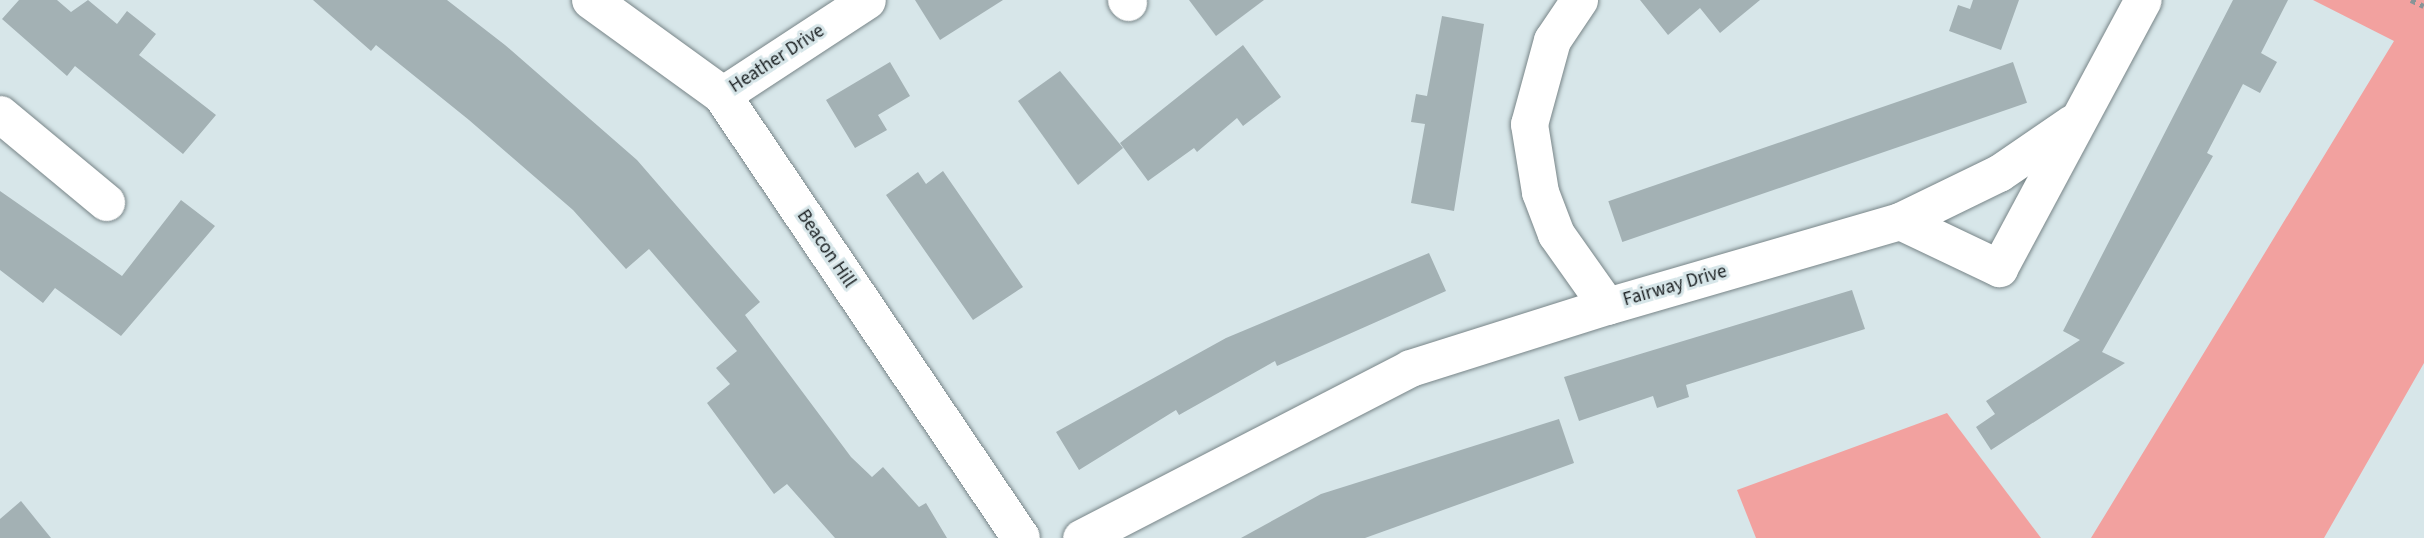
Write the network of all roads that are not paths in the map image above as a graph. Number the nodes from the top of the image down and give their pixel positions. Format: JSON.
{"nodes":[{"id":1,"x":590,"y":0,"type":"edge"},
{"id":2,"x":867,"y":0,"type":"edge"},
{"id":3,"x":1578,"y":0,"type":"edge"},
{"id":4,"x":2143,"y":0,"type":"edge"},
{"id":5,"x":722,"y":95,"type":"junction"},
{"id":6,"x":0,"y":114,"type":"edge"},
{"id":7,"x":2073,"y":122,"type":"junction"},
{"id":8,"x":106,"y":202,"type":"dead end"},
{"id":9,"x":1900,"y":221,"type":"junction"},
{"id":10,"x":1607,"y":306,"type":"junction"},
{"id":11,"x":1021,"y":538,"type":"edge"},
{"id":12,"x":1081,"y":538,"type":"edge"}],
"edges":[{"from":1,"to":5,"type":"street","name":"Beacon Hill"},
{"from":2,"to":5,"type":"street","name":"Heather Drive"},
{"from":3,"to":10,"type":"street"},
{"from":4,"to":7,"type":"street"},
{"from":5,"to":11,"type":"street","name":"Beacon Hill"},
{"from":6,"to":8,"type":"street"},
{"from":7,"to":9,"type":"street","name":"Fairway Drive"},
{"from":7,"to":9,"type":"street"},
{"from":9,"to":10,"type":"street","name":"Fairway Drive"},
{"from":10,"to":12,"type":"street","name":"Fairway Drive"}]}
